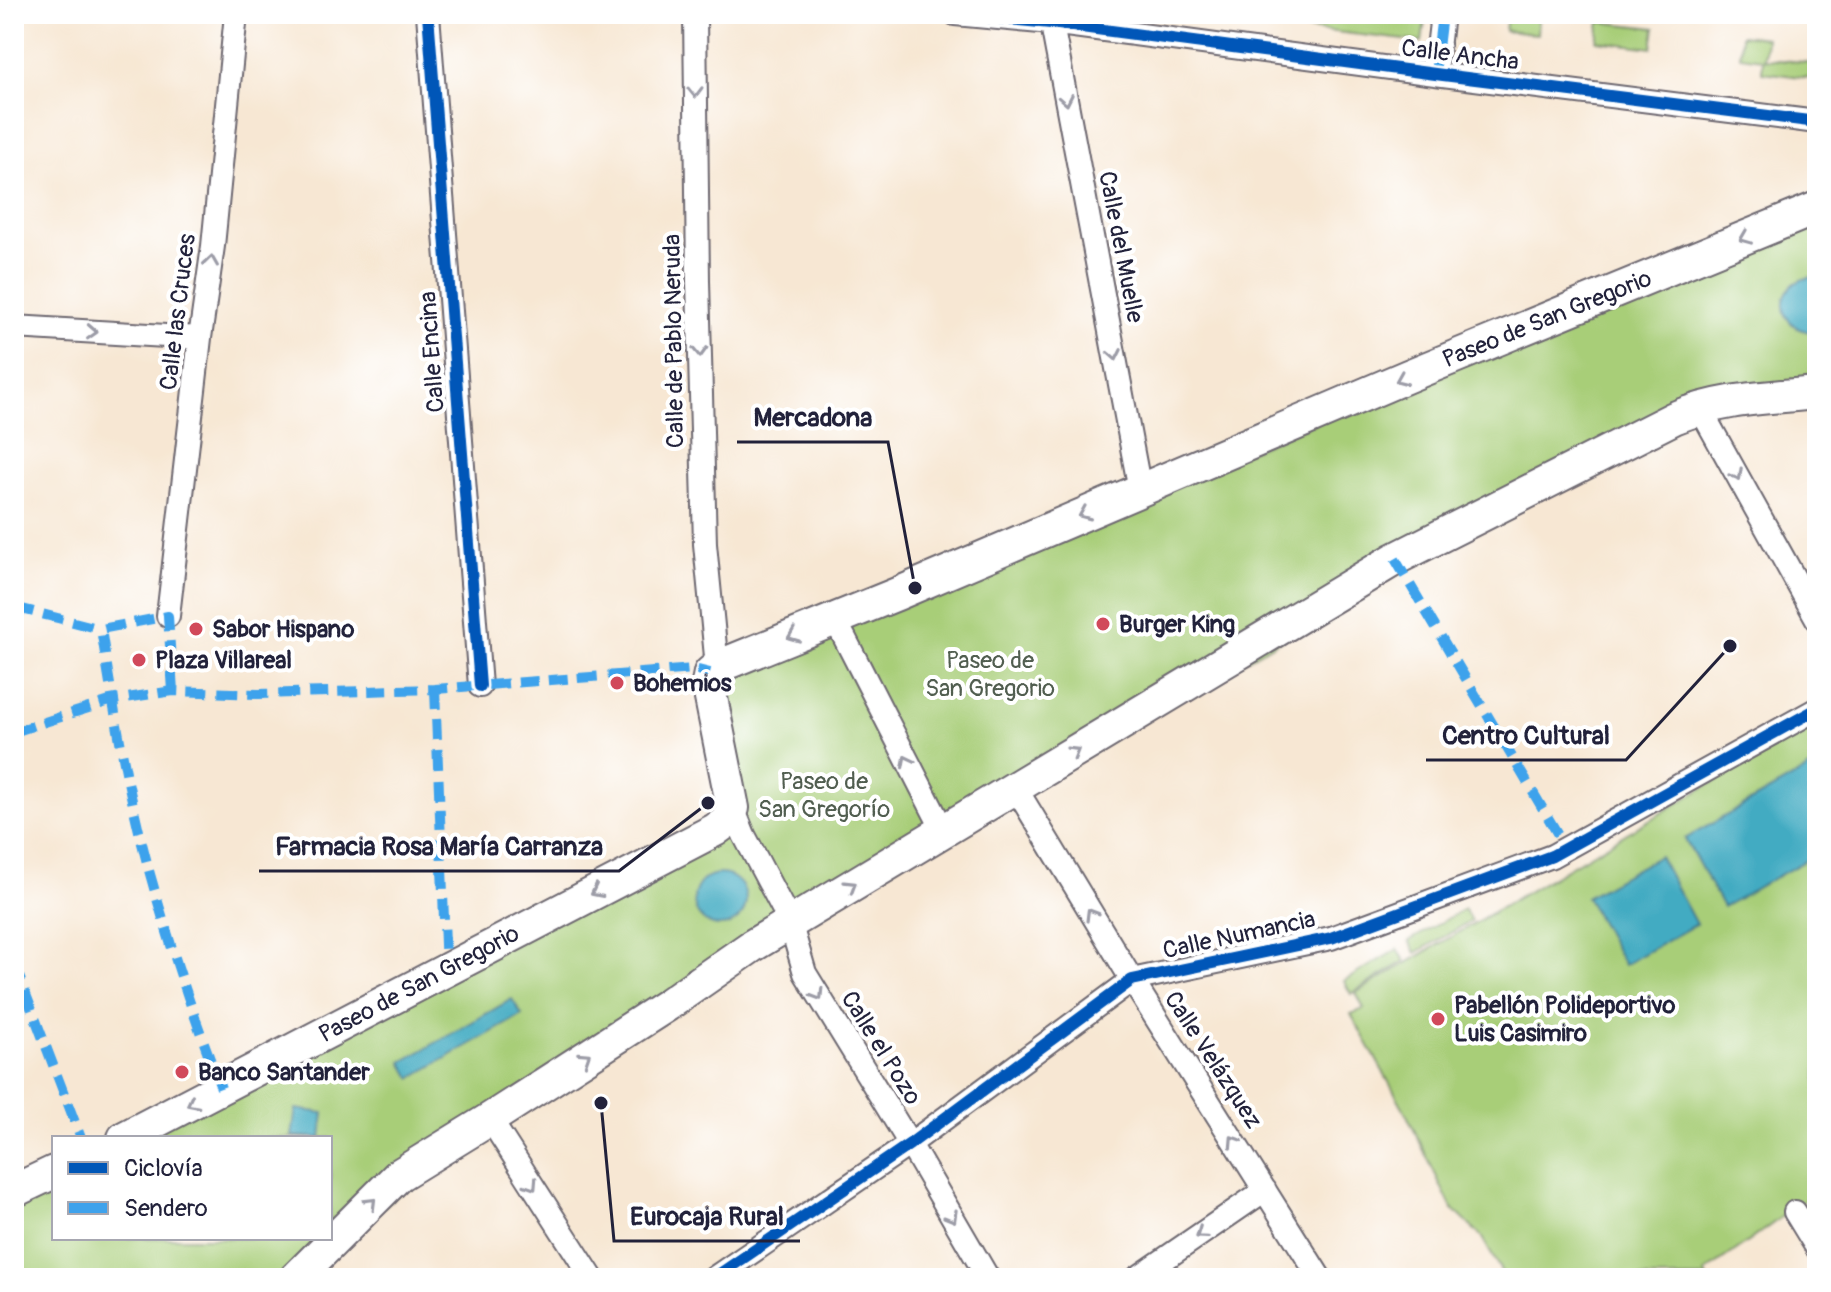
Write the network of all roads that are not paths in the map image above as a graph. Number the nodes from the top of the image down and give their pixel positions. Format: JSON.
{"nodes":[{"id":1,"x":236,"y":14,"type":"edge"},
{"id":2,"x":428,"y":14,"type":"edge"},
{"id":3,"x":695,"y":14,"type":"edge"},
{"id":4,"x":955,"y":14,"type":"edge"},
{"id":5,"x":1442,"y":14,"type":"edge"},
{"id":6,"x":1050,"y":19,"type":"edge"},
{"id":7,"x":1435,"y":74,"type":"junction"},
{"id":8,"x":1817,"y":122,"type":"edge"},
{"id":9,"x":1817,"y":208,"type":"edge"},
{"id":10,"x":14,"y":327,"type":"edge"},
{"id":11,"x":200,"y":338,"type":"junction"},
{"id":12,"x":1817,"y":393,"type":"edge"},
{"id":13,"x":1696,"y":409,"type":"junction"},
{"id":14,"x":1140,"y":490,"type":"junction"},
{"id":15,"x":168,"y":616,"type":"dead end"},
{"id":16,"x":835,"y":619,"type":"junction"},
{"id":17,"x":1817,"y":619,"type":"edge"},
{"id":18,"x":717,"y":667,"type":"junction"},
{"id":19,"x":480,"y":686,"type":"dead end"},
{"id":20,"x":1817,"y":709,"type":"edge"},
{"id":21,"x":1015,"y":787,"type":"junction"},
{"id":22,"x":731,"y":824,"type":"junction"},
{"id":23,"x":943,"y":830,"type":"junction"},
{"id":24,"x":789,"y":918,"type":"junction"},
{"id":25,"x":1132,"y":980,"type":"junction"},
{"id":26,"x":490,"y":1119,"type":"junction"},
{"id":27,"x":128,"y":1136,"type":"edge"},
{"id":28,"x":910,"y":1144,"type":"junction"},
{"id":29,"x":52,"y":1173,"type":"edge"},
{"id":30,"x":1265,"y":1190,"type":"junction"},
{"id":31,"x":14,"y":1191,"type":"edge"},
{"id":32,"x":1795,"y":1212,"type":"dead end"},
{"id":33,"x":1817,"y":1248,"type":"edge"},
{"id":34,"x":296,"y":1278,"type":"edge"},
{"id":35,"x":592,"y":1278,"type":"edge"},
{"id":36,"x":714,"y":1278,"type":"edge"},
{"id":37,"x":988,"y":1278,"type":"edge"},
{"id":38,"x":1137,"y":1278,"type":"edge"},
{"id":39,"x":1320,"y":1278,"type":"edge"}],
"edges":[{"from":11,"to":1,"type":"street","name":"Calle las Cruces","one_way":true},
{"from":2,"to":19,"type":"street","name":"Calle Encina"},
{"from":3,"to":18,"type":"street","name":"Calle de Pablo Neruda","one_way":true},
{"from":4,"to":6,"type":"street","name":"Calle Ancha"},
{"from":5,"to":7,"type":"street"},
{"from":6,"to":7,"type":"street","name":"Calle Ancha"},
{"from":6,"to":14,"type":"street","name":"Calle del Muelle","one_way":true},
{"from":7,"to":8,"type":"street","name":"Calle Ancha"},
{"from":9,"to":14,"type":"main road","name":"Paseo de San Gregorio","one_way":true},
{"from":10,"to":11,"type":"street","one_way":true},
{"from":11,"to":15,"type":"street","name":"Calle las Cruces"},
{"from":12,"to":13,"type":"main road"},
{"from":13,"to":17,"type":"street","one_way":true},
{"from":21,"to":13,"type":"main road","one_way":true},
{"from":14,"to":16,"type":"main road","name":"Paseo de San Gregorio","one_way":true},
{"from":16,"to":18,"type":"main road","name":"Paseo de San Gregorio","one_way":true},
{"from":23,"to":16,"type":"street","one_way":true},
{"from":18,"to":22,"type":"main road"},
{"from":20,"to":25,"type":"street","name":"Calle Numancia"},
{"from":21,"to":23,"type":"main road"},
{"from":25,"to":21,"type":"street","name":"Calle Velázquez","one_way":true},
{"from":22,"to":24,"type":"street"},
{"from":22,"to":27,"type":"main road","name":"Paseo de San Gregorio","one_way":true},
{"from":24,"to":23,"type":"main road","one_way":true},
{"from":26,"to":24,"type":"main road","one_way":true},
{"from":24,"to":28,"type":"street","name":"Calle el Pozo","one_way":true},
{"from":25,"to":28,"type":"street","name":"Calle Numancia"},
{"from":30,"to":25,"type":"street","name":"Calle Velázquez","one_way":true},
{"from":34,"to":26,"type":"main road","one_way":true},
{"from":26,"to":35,"type":"street","one_way":true},
{"from":28,"to":36,"type":"street","name":"Calle Numancia"},
{"from":28,"to":37,"type":"street","name":"Calle el Pozo","one_way":true},
{"from":29,"to":31,"type":"main road"},
{"from":30,"to":38,"type":"street","one_way":true},
{"from":30,"to":39,"type":"street","name":"Calle Velázquez"},
{"from":32,"to":33,"type":"street"}]}
